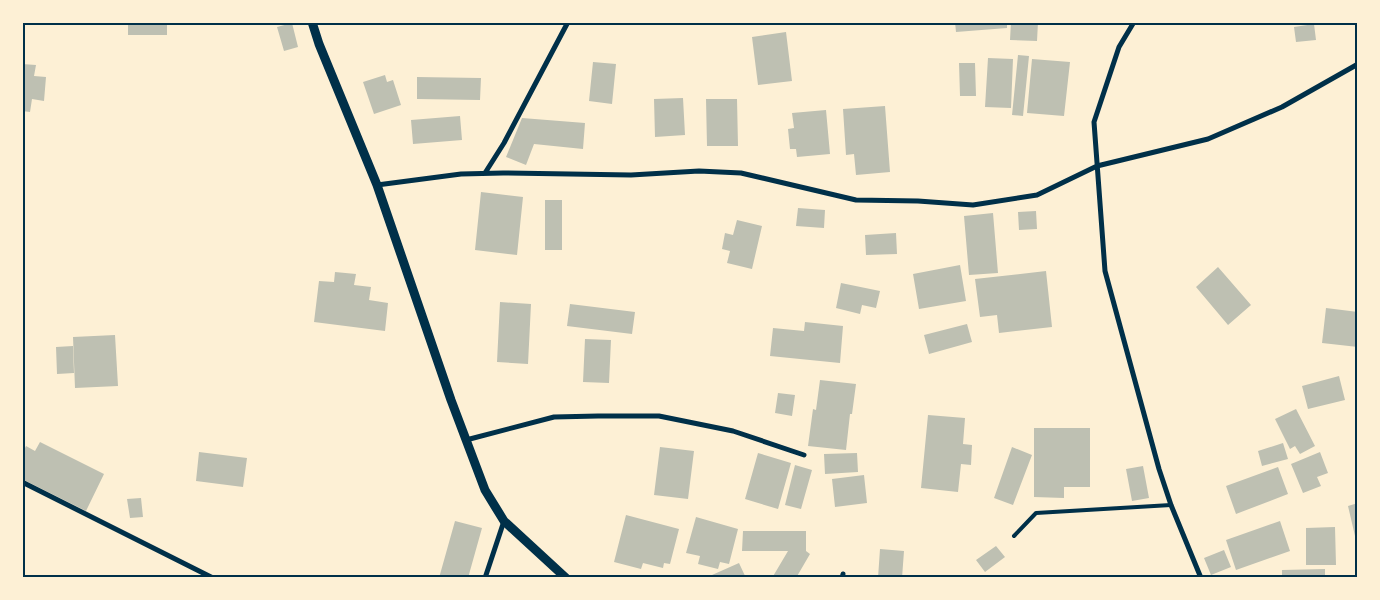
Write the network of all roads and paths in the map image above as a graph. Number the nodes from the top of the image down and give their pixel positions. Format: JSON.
{"nodes":[{"id":1,"x":312,"y":22,"type":"edge"},
{"id":2,"x":568,"y":22,"type":"edge"},
{"id":3,"x":1134,"y":22,"type":"edge"},
{"id":4,"x":1358,"y":64,"type":"edge"},
{"id":5,"x":1097,"y":166,"type":"junction"},
{"id":6,"x":485,"y":173,"type":"junction"},
{"id":7,"x":376,"y":185,"type":"junction"},
{"id":8,"x":466,"y":440,"type":"junction"},
{"id":9,"x":804,"y":455,"type":"dead end"},
{"id":10,"x":22,"y":482,"type":"edge"},
{"id":11,"x":1171,"y":505,"type":"junction"},
{"id":12,"x":504,"y":521,"type":"junction"},
{"id":13,"x":1014,"y":536,"type":"dead end"},
{"id":14,"x":213,"y":578,"type":"edge"},
{"id":15,"x":485,"y":578,"type":"edge"},
{"id":16,"x":566,"y":578,"type":"edge"},
{"id":17,"x":1201,"y":578,"type":"edge"}],
"edges":[{"from":1,"to":7,"type":"street"},
{"from":2,"to":6,"type":"street"},
{"from":3,"to":5,"type":"street"},
{"from":4,"to":5,"type":"street"},
{"from":5,"to":6,"type":"street"},
{"from":5,"to":11,"type":"street"},
{"from":6,"to":7,"type":"street"},
{"from":7,"to":8,"type":"street"},
{"from":8,"to":9,"type":"street"},
{"from":8,"to":12,"type":"street"},
{"from":10,"to":14,"type":"street"},
{"from":11,"to":13,"type":"lane"},
{"from":11,"to":17,"type":"street"},
{"from":12,"to":15,"type":"street"},
{"from":12,"to":16,"type":"street"}]}
